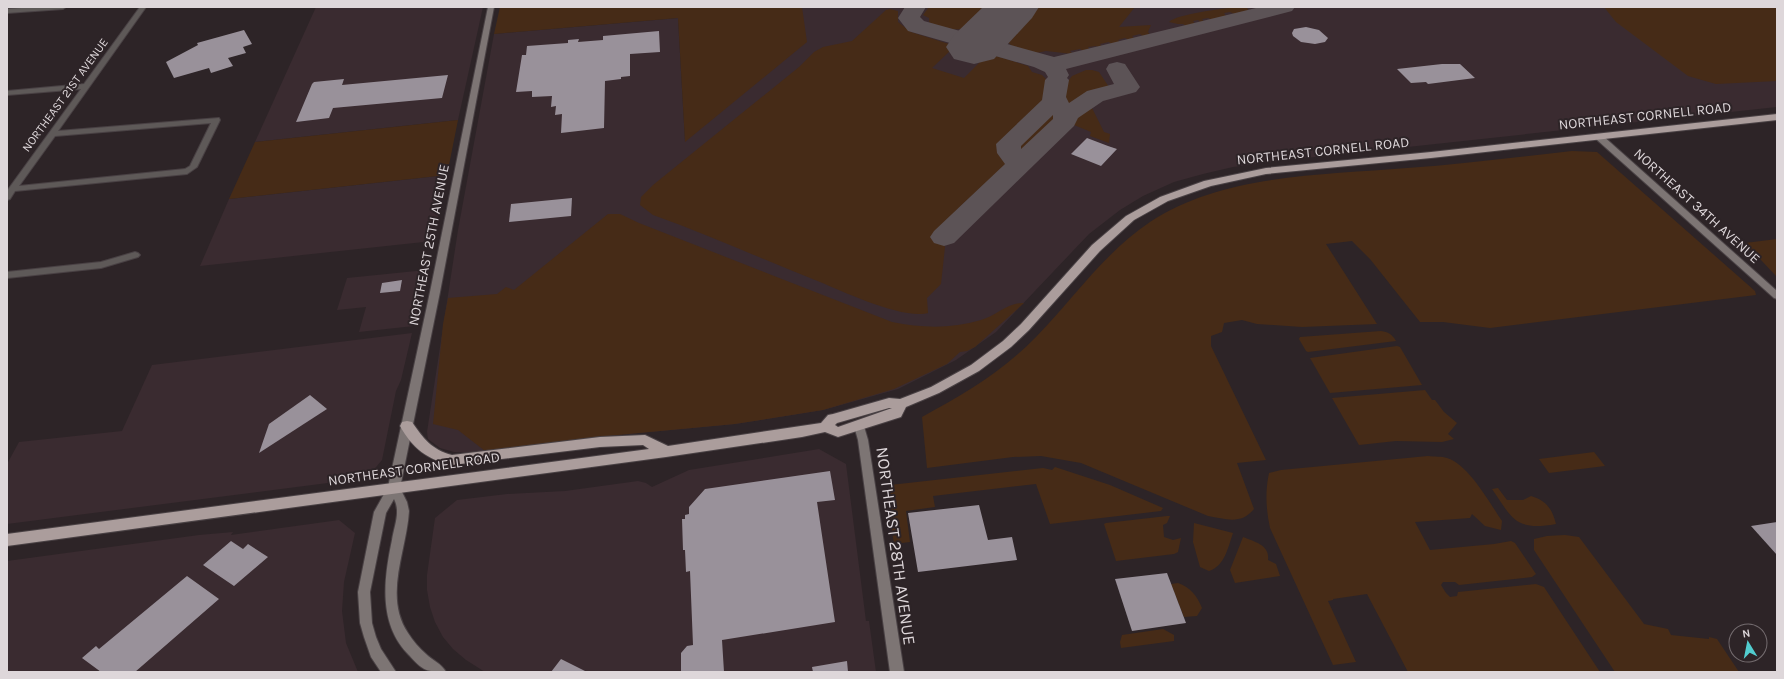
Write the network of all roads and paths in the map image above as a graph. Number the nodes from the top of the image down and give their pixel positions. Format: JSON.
{"nodes":[{"id":1,"x":63,"y":7,"type":"edge"},
{"id":2,"x":143,"y":7,"type":"edge"},
{"id":3,"x":491,"y":7,"type":"edge"},
{"id":4,"x":7,"y":12,"type":"edge"},
{"id":5,"x":87,"y":86,"type":"junction"},
{"id":6,"x":7,"y":93,"type":"edge"},
{"id":7,"x":1777,"y":117,"type":"edge"},
{"id":8,"x":52,"y":134,"type":"junction"},
{"id":9,"x":1599,"y":137,"type":"junction"},
{"id":10,"x":13,"y":189,"type":"junction"},
{"id":11,"x":7,"y":197,"type":"edge"},
{"id":12,"x":135,"y":255,"type":"dead end"},
{"id":13,"x":7,"y":275,"type":"edge"},
{"id":14,"x":1777,"y":296,"type":"edge"},
{"id":15,"x":901,"y":404,"type":"junction"},
{"id":16,"x":407,"y":426,"type":"junction"},
{"id":17,"x":859,"y":426,"type":"junction"},
{"id":18,"x":825,"y":427,"type":"junction"},
{"id":19,"x":666,"y":452,"type":"junction"},
{"id":20,"x":394,"y":488,"type":"junction"},
{"id":21,"x":7,"y":540,"type":"edge"},
{"id":22,"x":389,"y":672,"type":"edge"},
{"id":23,"x":439,"y":672,"type":"edge"},
{"id":24,"x":897,"y":672,"type":"edge"}],
"edges":[{"from":1,"to":4,"type":"street"},
{"from":2,"to":5,"type":"street","name":"NORTHEAST 21ST AVENUE"},
{"from":3,"to":16,"type":"main road","name":"NORTHEAST 25TH AVENUE"},
{"from":5,"to":6,"type":"street"},
{"from":5,"to":8,"type":"street","name":"NORTHEAST 21ST AVENUE"},
{"from":7,"to":9,"type":"highway","name":"NORTHEAST CORNELL ROAD"},
{"from":8,"to":10,"type":"street","name":"NORTHEAST 21ST AVENUE"},
{"from":8,"to":10,"type":"street"},
{"from":9,"to":14,"type":"main road","name":"NORTHEAST 34TH AVENUE"},
{"from":9,"to":15,"type":"highway","name":"NORTHEAST CORNELL ROAD"},
{"from":10,"to":11,"type":"street","name":"NORTHEAST 21ST AVENUE"},
{"from":12,"to":13,"type":"street"},
{"from":15,"to":17,"type":"highway","name":"NORTHEAST CORNELL ROAD"},
{"from":15,"to":18,"type":"highway","name":"NORTHEAST CORNELL ROAD"},
{"from":16,"to":19,"type":"highway"},
{"from":16,"to":20,"type":"main road","name":"NORTHEAST 25TH AVENUE"},
{"from":17,"to":18,"type":"highway","name":"NORTHEAST CORNELL ROAD"},
{"from":17,"to":24,"type":"main road","name":"NORTHEAST 28TH AVENUE"},
{"from":18,"to":19,"type":"highway","name":"NORTHEAST CORNELL ROAD"},
{"from":19,"to":20,"type":"highway","name":"NORTHEAST CORNELL ROAD"},
{"from":20,"to":21,"type":"highway","name":"NORTHEAST CORNELL ROAD"},
{"from":20,"to":22,"type":"main road","name":"NORTHEAST 25TH AVENUE"},
{"from":20,"to":23,"type":"main road"}]}
